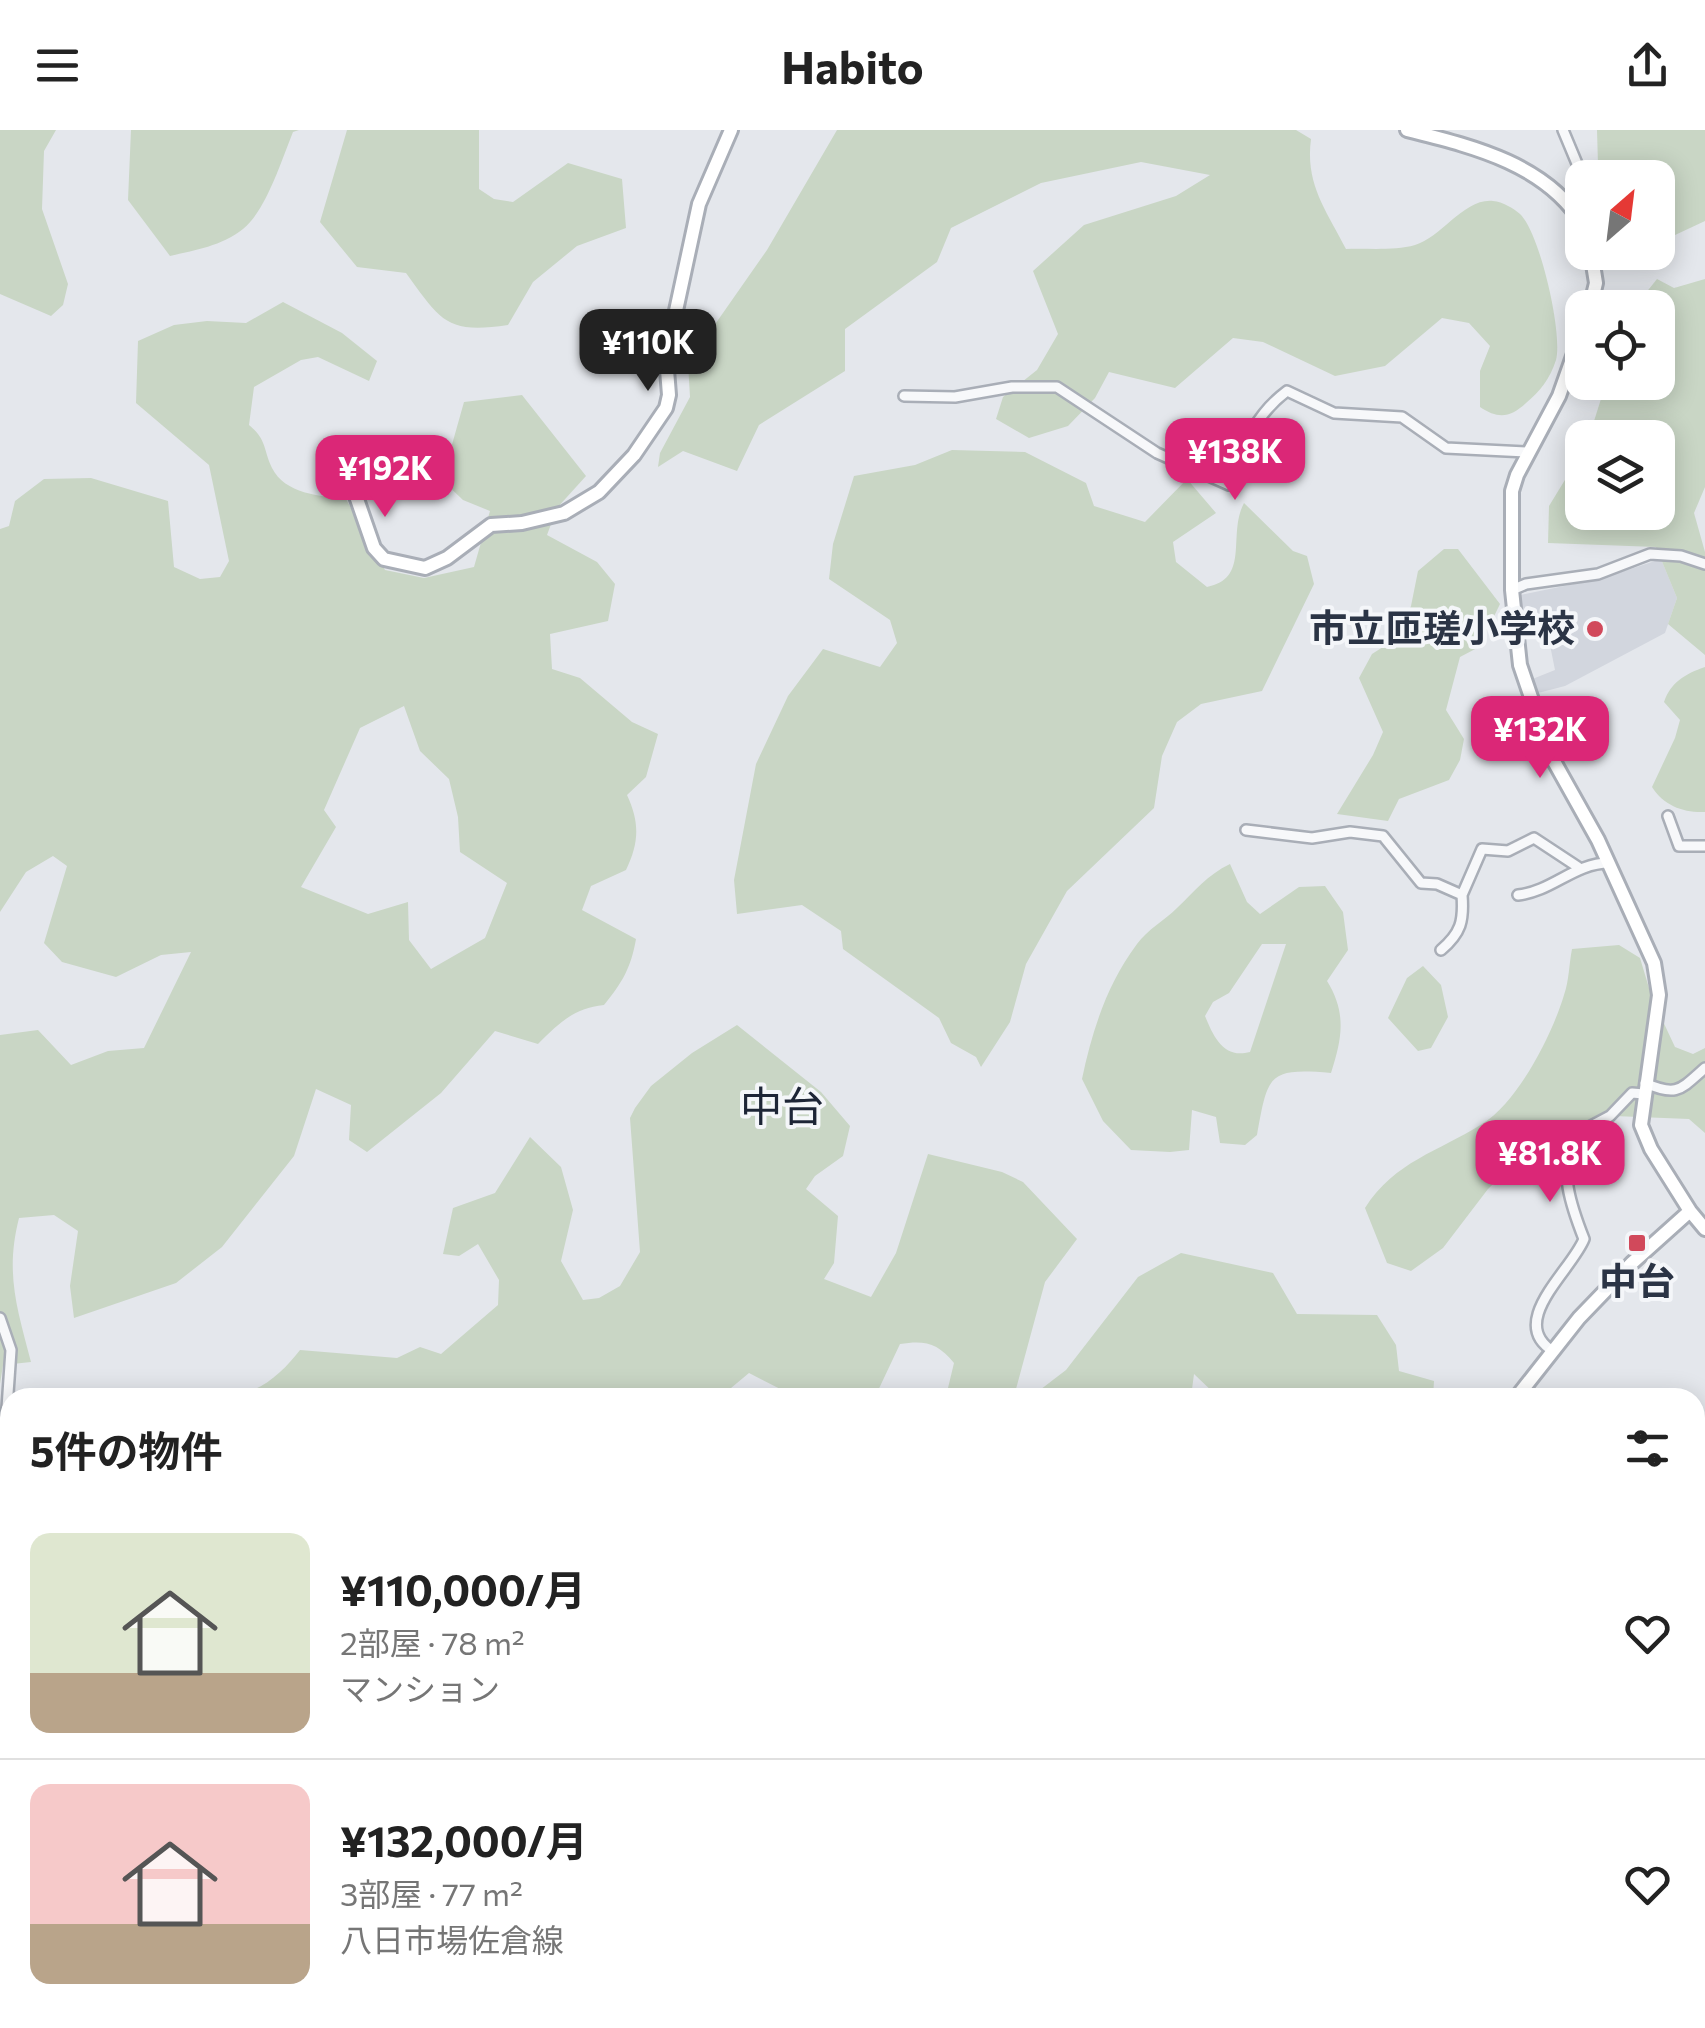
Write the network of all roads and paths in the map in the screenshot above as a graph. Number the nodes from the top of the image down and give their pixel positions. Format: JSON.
{"nodes":[{"id":1,"x":731,"y":130,"type":"edge"},
{"id":2,"x":1407,"y":130,"type":"edge"},
{"id":3,"x":1563,"y":130,"type":"edge"},
{"id":4,"x":1576,"y":160,"type":"edge"},
{"id":5,"x":1565,"y":202,"type":"edge"},
{"id":6,"x":1565,"y":379,"type":"edge"},
{"id":7,"x":904,"y":396,"type":"dead end"},
{"id":8,"x":1528,"y":452,"type":"junction"},
{"id":9,"x":349,"y":476,"type":"dead end"},
{"id":10,"x":1705,"y":564,"type":"edge"},
{"id":11,"x":1512,"y":590,"type":"junction"},
{"id":12,"x":1668,"y":816,"type":"dead end"},
{"id":13,"x":1246,"y":830,"type":"dead end"},
{"id":14,"x":1705,"y":846,"type":"edge"},
{"id":15,"x":1609,"y":863,"type":"junction"},
{"id":16,"x":1578,"y":867,"type":"junction"},
{"id":17,"x":1462,"y":895,"type":"junction"},
{"id":18,"x":1518,"y":895,"type":"dead end"},
{"id":19,"x":1440,"y":950,"type":"dead end"},
{"id":20,"x":1705,"y":1068,"type":"edge"},
{"id":21,"x":1644,"y":1089,"type":"junction"},
{"id":22,"x":1690,"y":1212,"type":"junction"},
{"id":23,"x":1705,"y":1229,"type":"edge"},
{"id":24,"x":0,"y":1318,"type":"edge"},
{"id":25,"x":1553,"y":1352,"type":"junction"},
{"id":26,"x":9,"y":1388,"type":"edge"},
{"id":27,"x":1524,"y":1388,"type":"edge"}],
"edges":[{"from":1,"to":9,"type":"main road"},
{"from":2,"to":5,"type":"main road"},
{"from":3,"to":4,"type":"street"},
{"from":6,"to":8,"type":"main road"},
{"from":7,"to":8,"type":"street"},
{"from":8,"to":11,"type":"main road"},
{"from":10,"to":11,"type":"street"},
{"from":11,"to":15,"type":"main road"},
{"from":12,"to":14,"type":"street"},
{"from":13,"to":17,"type":"street"},
{"from":15,"to":16,"type":"street"},
{"from":15,"to":21,"type":"main road"},
{"from":16,"to":17,"type":"street"},
{"from":16,"to":18,"type":"street"},
{"from":17,"to":19,"type":"street"},
{"from":20,"to":21,"type":"street"},
{"from":21,"to":22,"type":"main road"},
{"from":21,"to":25,"type":"street"},
{"from":22,"to":23,"type":"main road"},
{"from":22,"to":25,"type":"main road"},
{"from":24,"to":26,"type":"street"},
{"from":25,"to":27,"type":"main road"}]}
